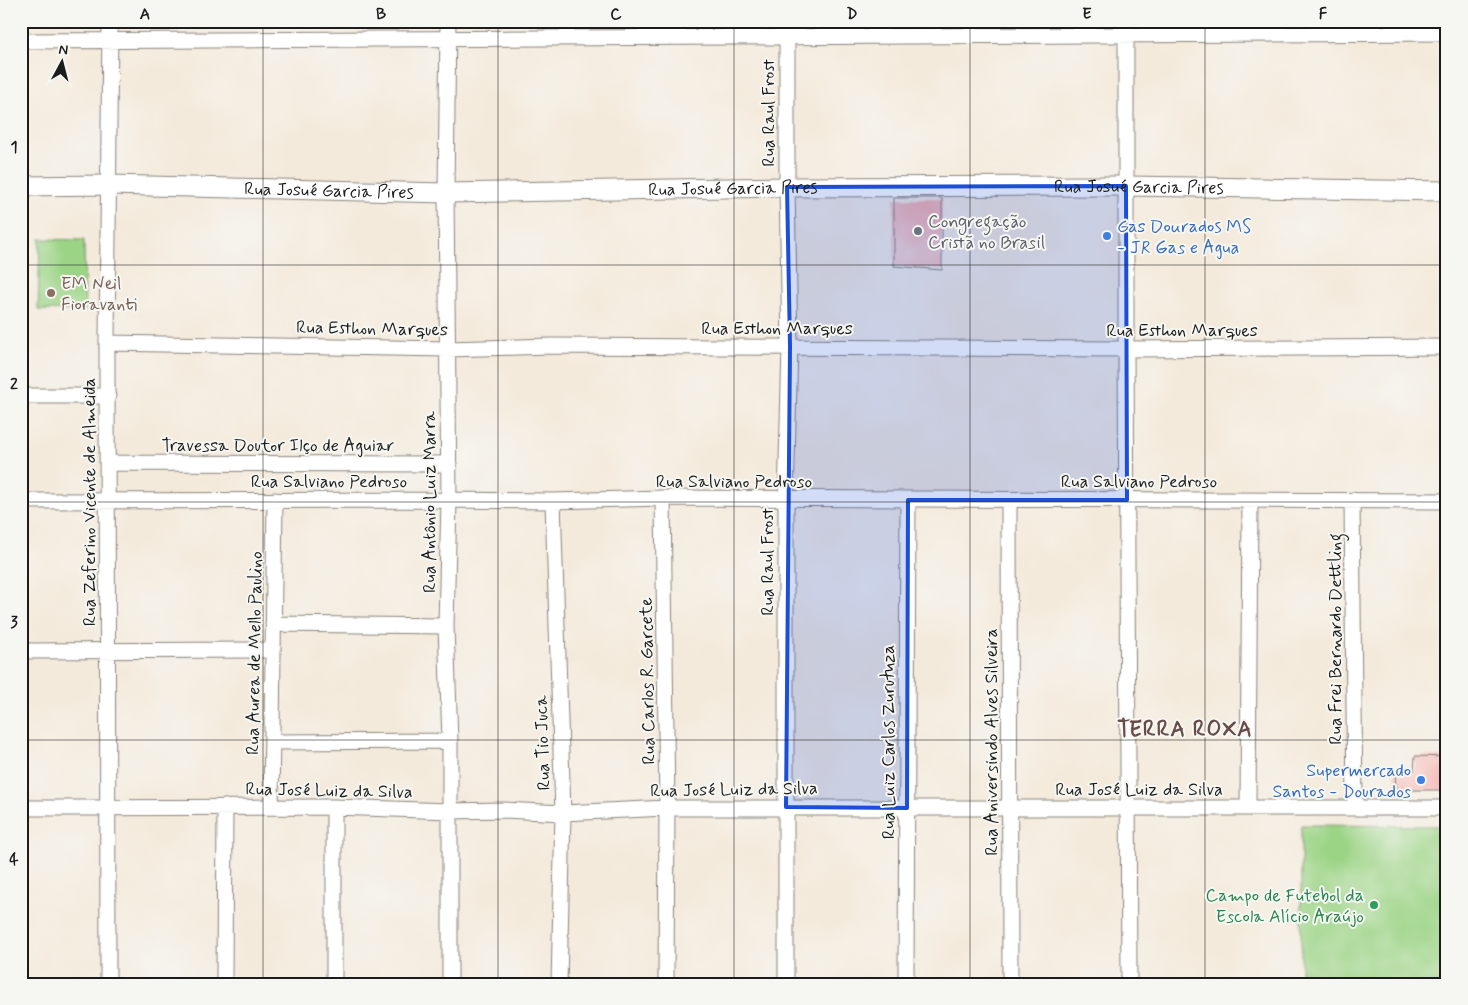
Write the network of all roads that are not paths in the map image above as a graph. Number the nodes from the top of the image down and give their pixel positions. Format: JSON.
{"nodes":[{"id":1,"x":110,"y":21,"type":"edge"},
{"id":2,"x":448,"y":21,"type":"edge"},
{"id":3,"x":1126,"y":28,"type":"edge"},
{"id":4,"x":787,"y":29,"type":"edge"},
{"id":5,"x":1447,"y":33,"type":"edge"},
{"id":6,"x":448,"y":38,"type":"junction"},
{"id":7,"x":110,"y":40,"type":"junction"},
{"id":8,"x":21,"y":41,"type":"edge"},
{"id":9,"x":109,"y":185,"type":"junction"},
{"id":10,"x":21,"y":186,"type":"edge"},
{"id":11,"x":1126,"y":186,"type":"junction"},
{"id":12,"x":787,"y":187,"type":"junction"},
{"id":13,"x":1447,"y":191,"type":"edge"},
{"id":14,"x":446,"y":193,"type":"junction"},
{"id":15,"x":108,"y":343,"type":"junction"},
{"id":16,"x":790,"y":346,"type":"junction"},
{"id":17,"x":1447,"y":347,"type":"edge"},
{"id":18,"x":448,"y":349,"type":"junction"},
{"id":19,"x":1126,"y":349,"type":"junction"},
{"id":20,"x":21,"y":396,"type":"edge"},
{"id":21,"x":108,"y":396,"type":"junction"},
{"id":22,"x":108,"y":463,"type":"junction"},
{"id":23,"x":449,"y":464,"type":"junction"},
{"id":24,"x":663,"y":498,"type":"junction"},
{"id":25,"x":108,"y":500,"type":"junction"},
{"id":26,"x":275,"y":500,"type":"junction"},
{"id":27,"x":449,"y":500,"type":"junction"},
{"id":28,"x":786,"y":500,"type":"junction"},
{"id":29,"x":908,"y":500,"type":"junction"},
{"id":30,"x":1009,"y":500,"type":"junction"},
{"id":31,"x":1127,"y":500,"type":"junction"},
{"id":32,"x":1352,"y":500,"type":"junction"},
{"id":33,"x":1447,"y":500,"type":"edge"},
{"id":34,"x":21,"y":501,"type":"edge"},
{"id":35,"x":553,"y":501,"type":"junction"},
{"id":36,"x":1250,"y":501,"type":"junction"},
{"id":37,"x":273,"y":624,"type":"junction"},
{"id":38,"x":446,"y":626,"type":"junction"},
{"id":39,"x":108,"y":650,"type":"junction"},
{"id":40,"x":273,"y":650,"type":"junction"},
{"id":41,"x":21,"y":651,"type":"edge"},
{"id":42,"x":450,"y":741,"type":"junction"},
{"id":43,"x":272,"y":742,"type":"junction"},
{"id":44,"x":108,"y":807,"type":"junction"},
{"id":45,"x":225,"y":807,"type":"junction"},
{"id":46,"x":271,"y":807,"type":"junction"},
{"id":47,"x":334,"y":807,"type":"junction"},
{"id":48,"x":786,"y":807,"type":"junction"},
{"id":49,"x":21,"y":808,"type":"edge"},
{"id":50,"x":667,"y":808,"type":"junction"},
{"id":51,"x":907,"y":808,"type":"junction"},
{"id":52,"x":1010,"y":808,"type":"junction"},
{"id":53,"x":1128,"y":808,"type":"junction"},
{"id":54,"x":1248,"y":808,"type":"junction"},
{"id":55,"x":1354,"y":808,"type":"junction"},
{"id":56,"x":1447,"y":808,"type":"edge"},
{"id":57,"x":450,"y":811,"type":"junction"},
{"id":58,"x":563,"y":814,"type":"junction"},
{"id":59,"x":108,"y":984,"type":"edge"},
{"id":60,"x":224,"y":984,"type":"edge"},
{"id":61,"x":334,"y":984,"type":"edge"},
{"id":62,"x":450,"y":984,"type":"edge"},
{"id":63,"x":559,"y":984,"type":"edge"},
{"id":64,"x":666,"y":984,"type":"edge"},
{"id":65,"x":786,"y":984,"type":"edge"},
{"id":66,"x":906,"y":984,"type":"edge"},
{"id":67,"x":1010,"y":984,"type":"edge"},
{"id":68,"x":1129,"y":984,"type":"edge"}],
"edges":[{"from":1,"to":7,"type":"street","name":"Rua Zeferino Vicente de Almeida"},
{"from":2,"to":6,"type":"street","name":"Rua Antônio Luiz Marra"},
{"from":3,"to":4,"type":"street"},
{"from":3,"to":5,"type":"street"},
{"from":3,"to":11,"type":"street"},
{"from":4,"to":6,"type":"street"},
{"from":4,"to":12,"type":"street","name":"Rua Raul Frost"},
{"from":6,"to":7,"type":"street"},
{"from":6,"to":14,"type":"street","name":"Rua Antônio Luiz Marra"},
{"from":7,"to":8,"type":"street"},
{"from":7,"to":9,"type":"street","name":"Rua Zeferino Vicente de Almeida"},
{"from":9,"to":10,"type":"street","name":"Rua Josué Garcia Pires"},
{"from":9,"to":14,"type":"street","name":"Rua Josué Garcia Pires"},
{"from":9,"to":15,"type":"street","name":"Rua Zeferino Vicente de Almeida"},
{"from":11,"to":12,"type":"street","name":"Rua Josué Garcia Pires"},
{"from":11,"to":13,"type":"street","name":"Rua Josué Garcia Pires"},
{"from":11,"to":19,"type":"street"},
{"from":12,"to":14,"type":"street","name":"Rua Josué Garcia Pires"},
{"from":12,"to":16,"type":"street","name":"Rua Raul Frost"},
{"from":14,"to":18,"type":"street","name":"Rua Antônio Luiz Marra"},
{"from":15,"to":18,"type":"street","name":"Rua Esthon Marques"},
{"from":15,"to":21,"type":"street","name":"Rua Zeferino Vicente de Almeida"},
{"from":16,"to":18,"type":"street","name":"Rua Esthon Marques"},
{"from":16,"to":19,"type":"street","name":"Rua Esthon Marques"},
{"from":16,"to":28,"type":"street","name":"Rua Raul Frost"},
{"from":17,"to":19,"type":"street","name":"Rua Esthon Marques"},
{"from":18,"to":23,"type":"street","name":"Rua Antônio Luiz Marra"},
{"from":19,"to":31,"type":"street"},
{"from":20,"to":21,"type":"street"},
{"from":21,"to":22,"type":"street","name":"Rua Zeferino Vicente de Almeida"},
{"from":22,"to":23,"type":"street","name":"Travessa Doutor Ilço de Aguiar"},
{"from":22,"to":25,"type":"street","name":"Rua Zeferino Vicente de Almeida"},
{"from":23,"to":27,"type":"street","name":"Rua Antônio Luiz Marra"},
{"from":24,"to":28,"type":"street","name":"Rua Salviano Pedroso"},
{"from":24,"to":35,"type":"street","name":"Rua Salviano Pedroso"},
{"from":24,"to":50,"type":"street","name":"Rua Carlos R. Garcete"},
{"from":25,"to":26,"type":"street","name":"Rua Salviano Pedroso"},
{"from":25,"to":34,"type":"street","name":"Rua Salviano Pedroso"},
{"from":25,"to":39,"type":"street","name":"Rua Zeferino Vicente de Almeida"},
{"from":26,"to":27,"type":"street","name":"Rua Salviano Pedroso"},
{"from":26,"to":37,"type":"street","name":"Rua Aurea de Mello Paulino"},
{"from":27,"to":35,"type":"street","name":"Rua Salviano Pedroso"},
{"from":27,"to":38,"type":"street","name":"Rua Antônio Luiz Marra"},
{"from":28,"to":29,"type":"street","name":"Rua Salviano Pedroso"},
{"from":28,"to":48,"type":"street","name":"Rua Raul Frost"},
{"from":29,"to":30,"type":"street","name":"Rua Salviano Pedroso"},
{"from":29,"to":51,"type":"street","name":"Rua Luiz Carlos Zurutuza"},
{"from":30,"to":31,"type":"street","name":"Rua Salviano Pedroso"},
{"from":30,"to":52,"type":"street","name":"Rua Aniversindo Alves Silveira"},
{"from":31,"to":36,"type":"street","name":"Rua Salviano Pedroso"},
{"from":31,"to":53,"type":"street"},
{"from":32,"to":33,"type":"street","name":"Rua Salviano Pedroso"},
{"from":32,"to":36,"type":"street","name":"Rua Salviano Pedroso"},
{"from":32,"to":55,"type":"street","name":"Rua Frei Bernardo Dettling"},
{"from":35,"to":58,"type":"street","name":"Rua Tio Juca"},
{"from":36,"to":54,"type":"street"},
{"from":37,"to":38,"type":"street"},
{"from":37,"to":40,"type":"street","name":"Rua Aurea de Mello Paulino"},
{"from":38,"to":42,"type":"street","name":"Rua Antônio Luiz Marra"},
{"from":39,"to":40,"type":"street"},
{"from":39,"to":41,"type":"street"},
{"from":39,"to":44,"type":"street","name":"Rua Zeferino Vicente de Almeida"},
{"from":40,"to":43,"type":"street","name":"Rua Aurea de Mello Paulino"},
{"from":42,"to":43,"type":"street"},
{"from":42,"to":57,"type":"street","name":"Rua Antônio Luiz Marra"},
{"from":43,"to":46,"type":"street","name":"Rua Aurea de Mello Paulino"},
{"from":44,"to":45,"type":"street","name":"Rua José Luiz da Silva"},
{"from":44,"to":49,"type":"street","name":"Rua José Luiz da Silva"},
{"from":44,"to":59,"type":"street","name":"Rua Zeferino Vicente de Almeida"},
{"from":45,"to":46,"type":"street","name":"Rua José Luiz da Silva"},
{"from":45,"to":60,"type":"street"},
{"from":46,"to":47,"type":"street","name":"Rua José Luiz da Silva"},
{"from":47,"to":57,"type":"street","name":"Rua José Luiz da Silva"},
{"from":47,"to":61,"type":"street"},
{"from":48,"to":50,"type":"street","name":"Rua José Luiz da Silva"},
{"from":48,"to":51,"type":"street","name":"Rua José Luiz da Silva"},
{"from":48,"to":65,"type":"street","name":"Rua Raul Frost"},
{"from":50,"to":58,"type":"street","name":"Rua José Luiz da Silva"},
{"from":50,"to":64,"type":"street","name":"Rua Carlos R. Garcete"},
{"from":51,"to":52,"type":"street","name":"Rua José Luiz da Silva"},
{"from":51,"to":66,"type":"street","name":"Rua Luiz Carlos Zurutuza"},
{"from":52,"to":53,"type":"street","name":"Rua José Luiz da Silva"},
{"from":52,"to":67,"type":"street","name":"Rua Aniversindo Alves Silveira"},
{"from":53,"to":54,"type":"street","name":"Rua José Luiz da Silva"},
{"from":53,"to":68,"type":"street"},
{"from":54,"to":55,"type":"street","name":"Rua José Luiz da Silva"},
{"from":55,"to":56,"type":"street","name":"Rua José Luiz da Silva"},
{"from":57,"to":58,"type":"street","name":"Rua José Luiz da Silva"},
{"from":57,"to":62,"type":"street","name":"Rua Antônio Luiz Marra"},
{"from":58,"to":63,"type":"street","name":"Rua Tio Juca"}]}
